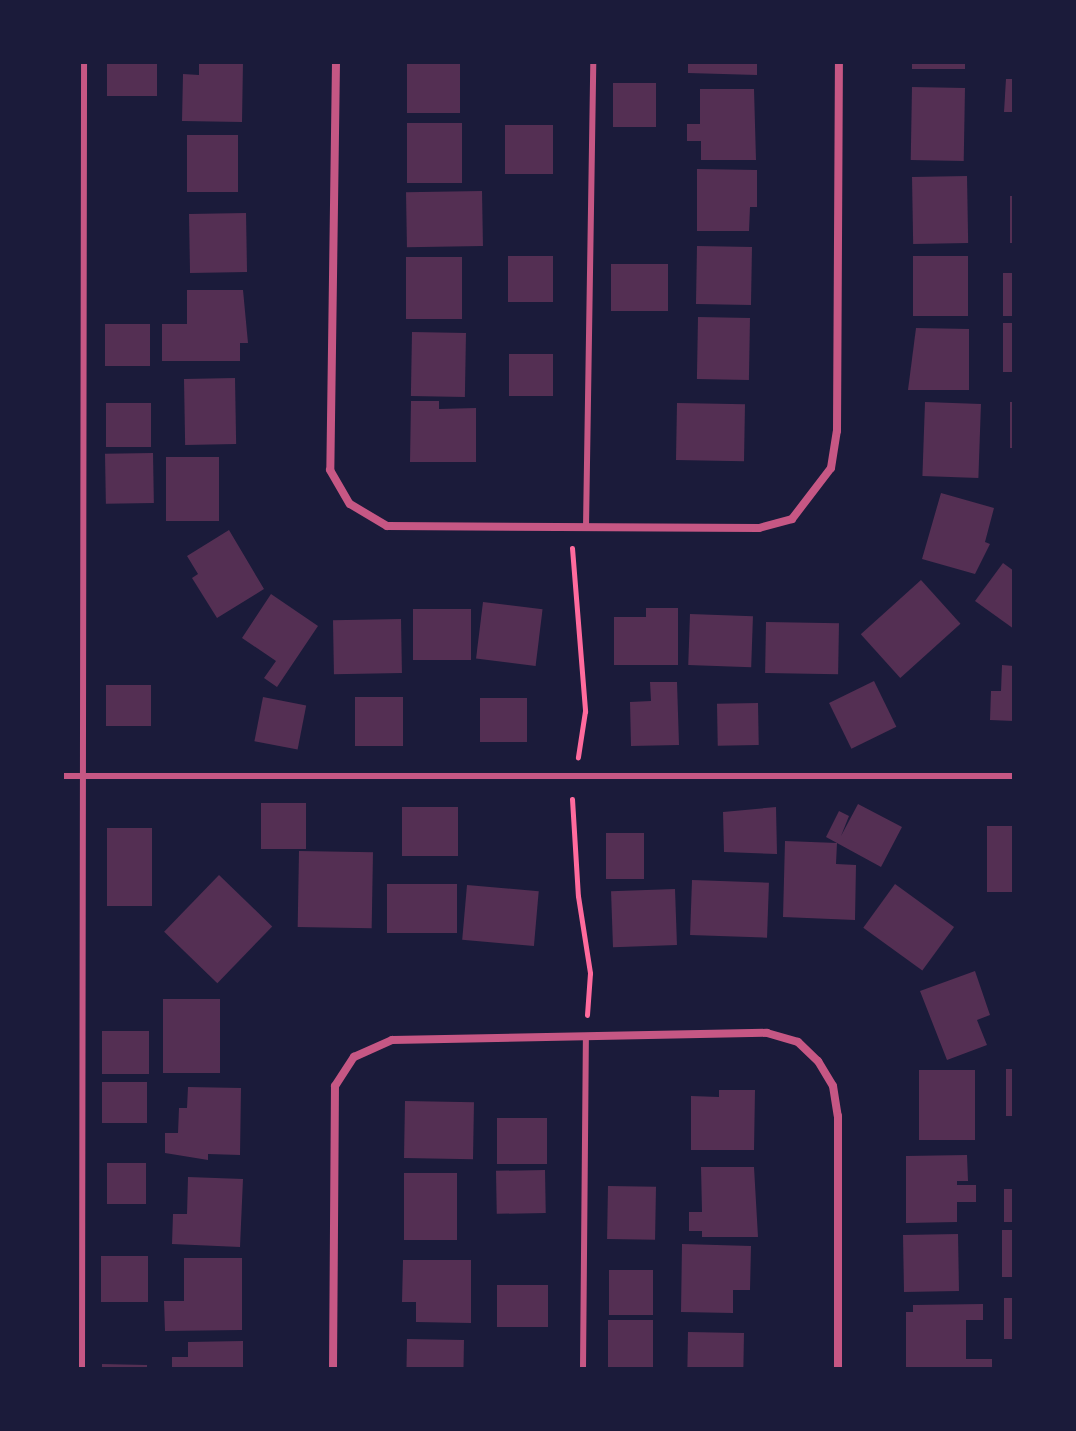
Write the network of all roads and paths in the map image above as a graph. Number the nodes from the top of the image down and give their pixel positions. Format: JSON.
{"nodes":[{"id":1,"x":84,"y":62,"type":"edge"},
{"id":2,"x":336,"y":62,"type":"edge"},
{"id":3,"x":593,"y":62,"type":"edge"},
{"id":4,"x":839,"y":62,"type":"edge"},
{"id":5,"x":586,"y":527,"type":"junction"},
{"id":6,"x":62,"y":776,"type":"edge"},
{"id":7,"x":81,"y":776,"type":"junction"},
{"id":8,"x":1014,"y":776,"type":"edge"},
{"id":9,"x":586,"y":1036,"type":"junction"},
{"id":10,"x":82,"y":1369,"type":"edge"},
{"id":11,"x":333,"y":1369,"type":"edge"},
{"id":12,"x":583,"y":1369,"type":"edge"},
{"id":13,"x":838,"y":1369,"type":"edge"}],
"edges":[{"from":1,"to":7,"type":"lane"},
{"from":2,"to":5,"type":"street"},
{"from":3,"to":5,"type":"lane"},
{"from":4,"to":5,"type":"street"},
{"from":6,"to":7,"type":"lane"},
{"from":7,"to":8,"type":"lane"},
{"from":7,"to":10,"type":"lane"},
{"from":9,"to":11,"type":"street"},
{"from":9,"to":12,"type":"lane"},
{"from":9,"to":13,"type":"street"}]}
